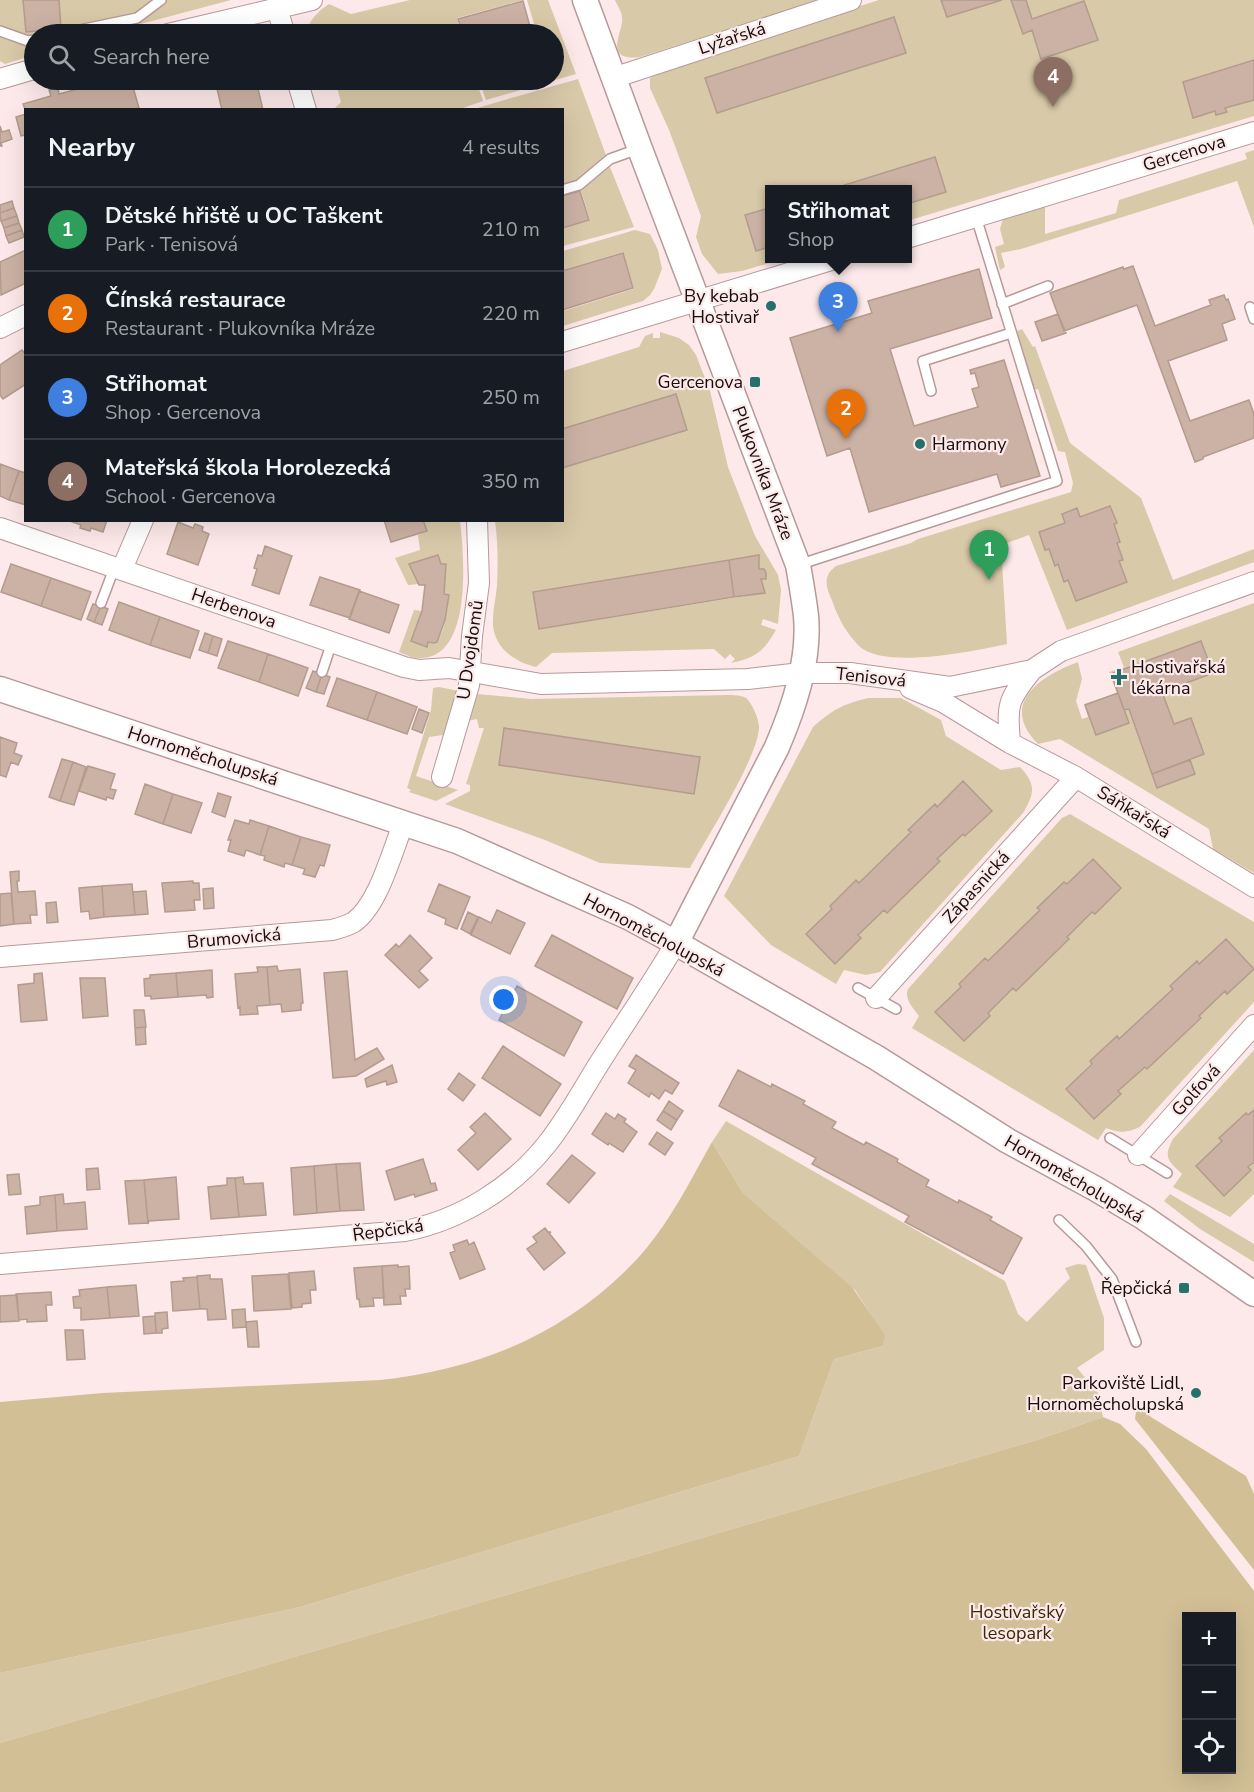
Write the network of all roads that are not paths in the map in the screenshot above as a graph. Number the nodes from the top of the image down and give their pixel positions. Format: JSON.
{"nodes":[{"id":1,"x":161,"y":0,"type":"edge"},
{"id":2,"x":312,"y":0,"type":"edge"},
{"id":3,"x":585,"y":0,"type":"edge"},
{"id":4,"x":851,"y":0,"type":"edge"},
{"id":5,"x":278,"y":9,"type":"junction"},
{"id":6,"x":108,"y":24,"type":"edge"},
{"id":7,"x":212,"y":24,"type":"edge"},
{"id":8,"x":282,"y":24,"type":"edge"},
{"id":9,"x":0,"y":32,"type":"edge"},
{"id":10,"x":24,"y":40,"type":"edge"},
{"id":11,"x":24,"y":72,"type":"edge"},
{"id":12,"x":613,"y":78,"type":"junction"},
{"id":13,"x":0,"y":79,"type":"edge"},
{"id":14,"x":300,"y":90,"type":"edge"},
{"id":15,"x":305,"y":108,"type":"edge"},
{"id":16,"x":1254,"y":132,"type":"edge"},
{"id":17,"x":640,"y":149,"type":"junction"},
{"id":18,"x":564,"y":189,"type":"edge"},
{"id":19,"x":976,"y":216,"type":"junction"},
{"id":20,"x":912,"y":236,"type":"edge"},
{"id":21,"x":822,"y":263,"type":"edge"},
{"id":22,"x":1048,"y":286,"type":"dead end"},
{"id":23,"x":698,"y":301,"type":"junction"},
{"id":24,"x":1002,"y":304,"type":"junction"},
{"id":25,"x":1250,"y":307,"type":"dead end"},
{"id":26,"x":24,"y":316,"type":"edge"},
{"id":27,"x":1254,"y":319,"type":"edge"},
{"id":28,"x":0,"y":328,"type":"edge"},
{"id":29,"x":1011,"y":333,"type":"junction"},
{"id":30,"x":564,"y":341,"type":"edge"},
{"id":31,"x":931,"y":391,"type":"dead end"},
{"id":32,"x":142,"y":522,"type":"edge"},
{"id":33,"x":477,"y":522,"type":"edge"},
{"id":34,"x":0,"y":528,"type":"edge"},
{"id":35,"x":798,"y":565,"type":"junction"},
{"id":36,"x":118,"y":568,"type":"junction"},
{"id":37,"x":1254,"y":582,"type":"edge"},
{"id":38,"x":101,"y":603,"type":"dead end"},
{"id":39,"x":332,"y":642,"type":"junction"},
{"id":40,"x":1032,"y":670,"type":"junction"},
{"id":41,"x":322,"y":672,"type":"dead end"},
{"id":42,"x":470,"y":672,"type":"junction"},
{"id":43,"x":801,"y":673,"type":"junction"},
{"id":44,"x":888,"y":678,"type":"junction"},
{"id":45,"x":0,"y":689,"type":"edge"},
{"id":46,"x":1010,"y":743,"type":"junction"},
{"id":47,"x":442,"y":777,"type":"dead end"},
{"id":48,"x":1076,"y":777,"type":"junction"},
{"id":49,"x":404,"y":822,"type":"junction"},
{"id":50,"x":1254,"y":887,"type":"edge"},
{"id":51,"x":676,"y":943,"type":"junction"},
{"id":52,"x":0,"y":957,"type":"edge"},
{"id":53,"x":858,"y":988,"type":"dead end"},
{"id":54,"x":876,"y":998,"type":"junction"},
{"id":55,"x":896,"y":1009,"type":"dead end"},
{"id":56,"x":1254,"y":1025,"type":"edge"},
{"id":57,"x":1110,"y":1138,"type":"dead end"},
{"id":58,"x":1138,"y":1155,"type":"junction"},
{"id":59,"x":1167,"y":1173,"type":"dead end"},
{"id":60,"x":1059,"y":1220,"type":"dead end"},
{"id":61,"x":0,"y":1264,"type":"edge"},
{"id":62,"x":1254,"y":1294,"type":"edge"},
{"id":63,"x":1136,"y":1342,"type":"dead end"}],
"edges":[{"from":1,"to":6,"type":"lane"},
{"from":2,"to":5,"type":"street"},
{"from":3,"to":12,"type":"street","name":"Plukovníka Mráze"},
{"from":4,"to":12,"type":"street","name":"Lyžařská"},
{"from":5,"to":7,"type":"street"},
{"from":5,"to":8,"type":"street"},
{"from":9,"to":10,"type":"lane"},
{"from":11,"to":13,"type":"street"},
{"from":12,"to":17,"type":"street","name":"Plukovníka Mráze"},
{"from":14,"to":15,"type":"street"},
{"from":16,"to":19,"type":"street","name":"Gercenova"},
{"from":17,"to":18,"type":"lane"},
{"from":17,"to":23,"type":"street","name":"Plukovníka Mráze"},
{"from":19,"to":20,"type":"street","name":"Gercenova"},
{"from":19,"to":24,"type":"lane"},
{"from":21,"to":23,"type":"street"},
{"from":22,"to":24,"type":"lane"},
{"from":23,"to":30,"type":"street"},
{"from":23,"to":35,"type":"street","name":"Plukovníka Mráze"},
{"from":24,"to":29,"type":"lane"},
{"from":25,"to":27,"type":"lane"},
{"from":26,"to":28,"type":"street"},
{"from":29,"to":31,"type":"lane"},
{"from":29,"to":35,"type":"lane"},
{"from":32,"to":36,"type":"street"},
{"from":33,"to":42,"type":"street","name":"U Dvojdomů"},
{"from":34,"to":36,"type":"street","name":"Herbenova"},
{"from":35,"to":43,"type":"street","name":"Plukovníka Mráze"},
{"from":36,"to":38,"type":"lane"},
{"from":36,"to":39,"type":"street","name":"Herbenova"},
{"from":37,"to":40,"type":"street","name":"Tenisová"},
{"from":39,"to":41,"type":"lane"},
{"from":39,"to":42,"type":"street","name":"Herbenova"},
{"from":40,"to":44,"type":"street","name":"Tenisová"},
{"from":40,"to":46,"type":"street"},
{"from":42,"to":43,"type":"street","name":"Tenisová"},
{"from":42,"to":47,"type":"street","name":"U Dvojdomů"},
{"from":43,"to":44,"type":"street","name":"Tenisová"},
{"from":43,"to":51,"type":"street","name":"Plukovníka Mráze"},
{"from":44,"to":46,"type":"street","name":"Sáňkařská"},
{"from":45,"to":49,"type":"street","name":"Hornoměcholupská"},
{"from":46,"to":48,"type":"street","name":"Sáňkařská"},
{"from":48,"to":50,"type":"street","name":"Sáňkařská"},
{"from":48,"to":54,"type":"street","name":"Zápasnická"},
{"from":49,"to":51,"type":"street","name":"Hornoměcholupská"},
{"from":49,"to":52,"type":"street","name":"Brumovická"},
{"from":51,"to":61,"type":"street","name":"Řepčická"},
{"from":51,"to":62,"type":"street","name":"Hornoměcholupská"},
{"from":53,"to":54,"type":"lane"},
{"from":54,"to":55,"type":"lane"},
{"from":56,"to":58,"type":"street","name":"Golfová"},
{"from":57,"to":58,"type":"lane"},
{"from":58,"to":59,"type":"lane"},
{"from":60,"to":63,"type":"lane"}]}
